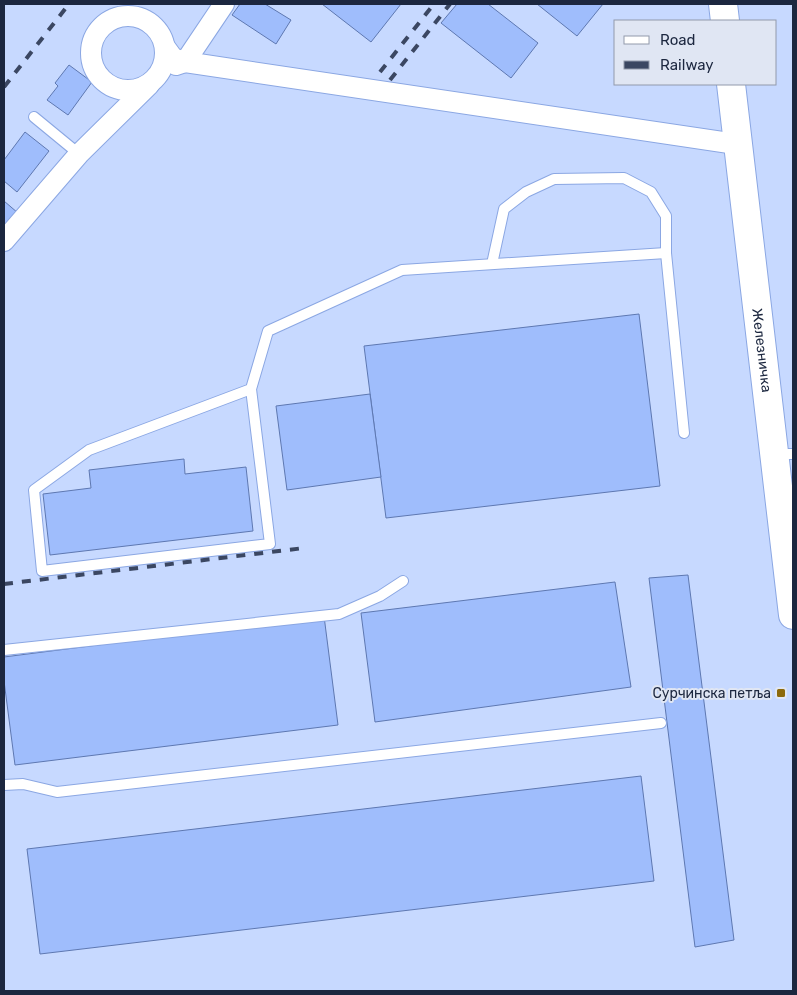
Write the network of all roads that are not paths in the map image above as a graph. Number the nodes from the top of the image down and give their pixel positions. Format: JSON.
{"nodes":[{"id":1,"x":224,"y":4,"type":"edge"},
{"id":2,"x":723,"y":4,"type":"edge"},
{"id":3,"x":725,"y":20,"type":"edge"},
{"id":4,"x":165,"y":47,"type":"junction"},
{"id":5,"x":186,"y":62,"type":"junction"},
{"id":6,"x":155,"y":79,"type":"junction"},
{"id":7,"x":731,"y":85,"type":"edge"},
{"id":8,"x":34,"y":117,"type":"dead end"},
{"id":9,"x":736,"y":144,"type":"junction"},
{"id":10,"x":79,"y":154,"type":"junction"},
{"id":11,"x":4,"y":241,"type":"edge"},
{"id":12,"x":666,"y":252,"type":"junction"},
{"id":13,"x":492,"y":264,"type":"junction"},
{"id":14,"x":250,"y":390,"type":"junction"},
{"id":15,"x":684,"y":433,"type":"dead end"},
{"id":16,"x":784,"y":454,"type":"edge"},
{"id":17,"x":402,"y":581,"type":"dead end"},
{"id":18,"x":793,"y":615,"type":"edge"},
{"id":19,"x":4,"y":650,"type":"edge"},
{"id":20,"x":661,"y":723,"type":"dead end"},
{"id":21,"x":4,"y":785,"type":"edge"}],
"edges":[{"from":1,"to":5,"type":"street"},
{"from":2,"to":3,"type":"main road"},
{"from":4,"to":5,"type":"street"},
{"from":4,"to":6,"type":"street"},
{"from":4,"to":6,"type":"street"},
{"from":5,"to":6,"type":"street"},
{"from":5,"to":9,"type":"street"},
{"from":6,"to":10,"type":"street"},
{"from":7,"to":9,"type":"main road","name":"Железничка"},
{"from":8,"to":10,"type":"lane"},
{"from":9,"to":16,"type":"main road","name":"Железничка"},
{"from":10,"to":11,"type":"street"},
{"from":12,"to":13,"type":"lane"},
{"from":12,"to":13,"type":"lane"},
{"from":12,"to":15,"type":"lane"},
{"from":13,"to":14,"type":"lane"},
{"from":14,"to":14,"type":"lane"},
{"from":16,"to":18,"type":"main road","name":"Железничка"},
{"from":17,"to":19,"type":"lane"},
{"from":20,"to":21,"type":"lane"}]}
